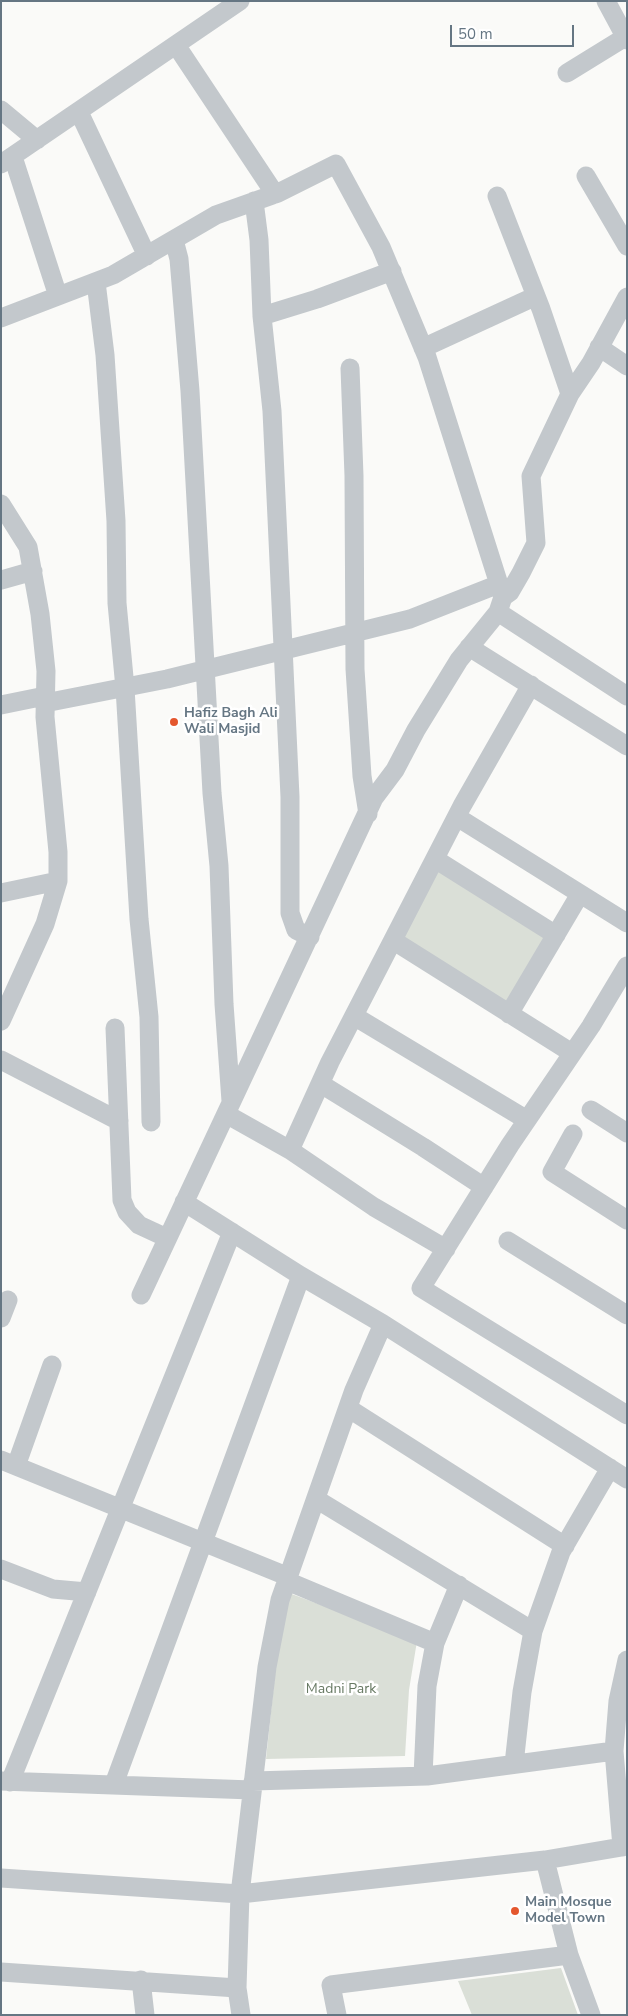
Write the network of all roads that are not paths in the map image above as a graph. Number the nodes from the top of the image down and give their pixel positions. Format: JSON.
{"nodes":[{"id":1,"x":240,"y":1,"type":"edge"},
{"id":2,"x":606,"y":1,"type":"edge"},
{"id":3,"x":626,"y":38,"type":"edge"},
{"id":4,"x":176,"y":45,"type":"junction"},
{"id":5,"x":567,"y":72,"type":"dead end"},
{"id":6,"x":1,"y":110,"type":"edge"},
{"id":7,"x":79,"y":112,"type":"junction"},
{"id":8,"x":38,"y":140,"type":"junction"},
{"id":9,"x":7,"y":161,"type":"edge"},
{"id":10,"x":586,"y":176,"type":"dead end"},
{"id":11,"x":274,"y":194,"type":"junction"},
{"id":12,"x":497,"y":196,"type":"dead end"},
{"id":13,"x":254,"y":201,"type":"junction"},
{"id":14,"x":174,"y":240,"type":"junction"},
{"id":15,"x":627,"y":246,"type":"edge"},
{"id":16,"x":147,"y":256,"type":"junction"},
{"id":17,"x":392,"y":271,"type":"junction"},
{"id":18,"x":96,"y":282,"type":"junction"},
{"id":19,"x":58,"y":296,"type":"junction"},
{"id":20,"x":536,"y":296,"type":"junction"},
{"id":21,"x":627,"y":297,"type":"edge"},
{"id":22,"x":262,"y":316,"type":"junction"},
{"id":23,"x":1,"y":318,"type":"edge"},
{"id":24,"x":600,"y":347,"type":"junction"},
{"id":25,"x":423,"y":348,"type":"junction"},
{"id":26,"x":627,"y":366,"type":"edge"},
{"id":27,"x":350,"y":368,"type":"dead end"},
{"id":28,"x":570,"y":394,"type":"junction"},
{"id":29,"x":1,"y":504,"type":"edge"},
{"id":30,"x":33,"y":571,"type":"junction"},
{"id":31,"x":1,"y":580,"type":"edge"},
{"id":32,"x":500,"y":598,"type":"junction"},
{"id":33,"x":354,"y":632,"type":"junction"},
{"id":34,"x":470,"y":647,"type":"junction"},
{"id":35,"x":283,"y":650,"type":"junction"},
{"id":36,"x":205,"y":669,"type":"junction"},
{"id":37,"x":531,"y":685,"type":"junction"},
{"id":38,"x":125,"y":688,"type":"junction"},
{"id":39,"x":627,"y":696,"type":"edge"},
{"id":40,"x":45,"y":700,"type":"junction"},
{"id":41,"x":1,"y":706,"type":"edge"},
{"id":42,"x":625,"y":740,"type":"edge"},
{"id":43,"x":368,"y":814,"type":"junction"},
{"id":44,"x":457,"y":816,"type":"junction"},
{"id":45,"x":435,"y":859,"type":"junction"},
{"id":46,"x":58,"y":881,"type":"junction"},
{"id":47,"x":1,"y":893,"type":"edge"},
{"id":48,"x":580,"y":894,"type":"junction"},
{"id":49,"x":627,"y":923,"type":"edge"},
{"id":50,"x":556,"y":935,"type":"junction"},
{"id":51,"x":310,"y":937,"type":"junction"},
{"id":52,"x":394,"y":941,"type":"junction"},
{"id":53,"x":627,"y":966,"type":"edge"},
{"id":54,"x":20,"y":979,"type":"junction"},
{"id":55,"x":1,"y":986,"type":"edge"},
{"id":56,"x":509,"y":1014,"type":"junction"},
{"id":57,"x":354,"y":1016,"type":"junction"},
{"id":58,"x":1,"y":1021,"type":"edge"},
{"id":59,"x":115,"y":1028,"type":"dead end"},
{"id":60,"x":572,"y":1053,"type":"junction"},
{"id":61,"x":1,"y":1060,"type":"edge"},
{"id":62,"x":320,"y":1084,"type":"junction"},
{"id":63,"x":229,"y":1108,"type":"junction"},
{"id":64,"x":591,"y":1110,"type":"dead end"},
{"id":65,"x":527,"y":1120,"type":"junction"},
{"id":66,"x":119,"y":1121,"type":"junction"},
{"id":67,"x":150,"y":1122,"type":"dead end"},
{"id":68,"x":627,"y":1133,"type":"edge"},
{"id":69,"x":573,"y":1134,"type":"dead end"},
{"id":70,"x":290,"y":1150,"type":"junction"},
{"id":71,"x":484,"y":1187,"type":"junction"},
{"id":72,"x":184,"y":1202,"type":"junction"},
{"id":73,"x":627,"y":1220,"type":"edge"},
{"id":74,"x":232,"y":1232,"type":"junction"},
{"id":75,"x":168,"y":1238,"type":"junction"},
{"id":76,"x":508,"y":1241,"type":"dead end"},
{"id":77,"x":446,"y":1249,"type":"junction"},
{"id":78,"x":301,"y":1276,"type":"junction"},
{"id":79,"x":140,"y":1295,"type":"dead end"},
{"id":80,"x":8,"y":1300,"type":"dead end"},
{"id":81,"x":627,"y":1315,"type":"edge"},
{"id":82,"x":1,"y":1318,"type":"edge"},
{"id":83,"x":383,"y":1324,"type":"junction"},
{"id":84,"x":52,"y":1365,"type":"dead end"},
{"id":85,"x":348,"y":1408,"type":"junction"},
{"id":86,"x":627,"y":1415,"type":"edge"},
{"id":87,"x":9,"y":1463,"type":"edge"},
{"id":88,"x":610,"y":1468,"type":"junction"},
{"id":89,"x":627,"y":1479,"type":"edge"},
{"id":90,"x":316,"y":1499,"type":"junction"},
{"id":91,"x":120,"y":1509,"type":"junction"},
{"id":92,"x":203,"y":1542,"type":"junction"},
{"id":93,"x":565,"y":1546,"type":"junction"},
{"id":94,"x":1,"y":1570,"type":"edge"},
{"id":95,"x":288,"y":1579,"type":"junction"},
{"id":96,"x":459,"y":1584,"type":"junction"},
{"id":97,"x":87,"y":1592,"type":"junction"},
{"id":98,"x":533,"y":1631,"type":"junction"},
{"id":99,"x":435,"y":1643,"type":"junction"},
{"id":100,"x":627,"y":1660,"type":"edge"},
{"id":101,"x":614,"y":1751,"type":"junction"},
{"id":102,"x":514,"y":1764,"type":"junction"},
{"id":103,"x":423,"y":1776,"type":"junction"},
{"id":104,"x":6,"y":1782,"type":"edge"},
{"id":105,"x":114,"y":1784,"type":"junction"},
{"id":106,"x":252,"y":1785,"type":"junction"},
{"id":107,"x":624,"y":1847,"type":"edge"},
{"id":108,"x":545,"y":1860,"type":"junction"},
{"id":109,"x":1,"y":1878,"type":"edge"},
{"id":110,"x":240,"y":1894,"type":"junction"},
{"id":111,"x":569,"y":1955,"type":"junction"},
{"id":112,"x":1,"y":1972,"type":"edge"},
{"id":113,"x":141,"y":1980,"type":"junction"},
{"id":114,"x":237,"y":1988,"type":"junction"},
{"id":115,"x":145,"y":2015,"type":"edge"},
{"id":116,"x":241,"y":2015,"type":"edge"},
{"id":117,"x":337,"y":2015,"type":"edge"},
{"id":118,"x":591,"y":2015,"type":"edge"}],
"edges":[{"from":1,"to":4,"type":"street"},
{"from":2,"to":3,"type":"street"},
{"from":3,"to":5,"type":"street"},
{"from":4,"to":7,"type":"street"},
{"from":4,"to":11,"type":"street"},
{"from":6,"to":8,"type":"street"},
{"from":7,"to":8,"type":"street"},
{"from":7,"to":16,"type":"street"},
{"from":8,"to":9,"type":"street"},
{"from":9,"to":19,"type":"street"},
{"from":10,"to":15,"type":"street"},
{"from":11,"to":13,"type":"street"},
{"from":11,"to":17,"type":"street"},
{"from":12,"to":20,"type":"street"},
{"from":13,"to":14,"type":"street"},
{"from":13,"to":22,"type":"street"},
{"from":14,"to":16,"type":"street"},
{"from":14,"to":36,"type":"street"},
{"from":16,"to":18,"type":"street"},
{"from":17,"to":22,"type":"street"},
{"from":17,"to":25,"type":"street"},
{"from":18,"to":19,"type":"street"},
{"from":18,"to":38,"type":"street"},
{"from":19,"to":23,"type":"street"},
{"from":20,"to":25,"type":"street"},
{"from":20,"to":28,"type":"street"},
{"from":21,"to":24,"type":"street"},
{"from":22,"to":35,"type":"street"},
{"from":24,"to":26,"type":"street"},
{"from":24,"to":28,"type":"street"},
{"from":25,"to":32,"type":"street"},
{"from":27,"to":33,"type":"street"},
{"from":28,"to":32,"type":"street"},
{"from":29,"to":30,"type":"street"},
{"from":30,"to":31,"type":"street"},
{"from":30,"to":40,"type":"street"},
{"from":32,"to":33,"type":"street"},
{"from":32,"to":34,"type":"street"},
{"from":32,"to":39,"type":"street"},
{"from":33,"to":35,"type":"street"},
{"from":33,"to":43,"type":"street"},
{"from":34,"to":37,"type":"street"},
{"from":34,"to":43,"type":"street"},
{"from":35,"to":36,"type":"street"},
{"from":35,"to":51,"type":"street"},
{"from":36,"to":38,"type":"street"},
{"from":36,"to":63,"type":"street"},
{"from":37,"to":42,"type":"street"},
{"from":37,"to":44,"type":"street"},
{"from":38,"to":40,"type":"street"},
{"from":38,"to":67,"type":"street"},
{"from":40,"to":41,"type":"street"},
{"from":40,"to":46,"type":"street"},
{"from":43,"to":51,"type":"street"},
{"from":44,"to":45,"type":"street"},
{"from":44,"to":48,"type":"street"},
{"from":45,"to":50,"type":"street"},
{"from":45,"to":52,"type":"street"},
{"from":46,"to":47,"type":"street"},
{"from":46,"to":54,"type":"street"},
{"from":48,"to":49,"type":"street"},
{"from":48,"to":50,"type":"street"},
{"from":50,"to":56,"type":"street"},
{"from":51,"to":63,"type":"street"},
{"from":52,"to":56,"type":"street"},
{"from":52,"to":57,"type":"street"},
{"from":53,"to":60,"type":"street"},
{"from":54,"to":55,"type":"street"},
{"from":54,"to":58,"type":"street"},
{"from":56,"to":60,"type":"street"},
{"from":57,"to":62,"type":"street"},
{"from":57,"to":65,"type":"street"},
{"from":59,"to":66,"type":"street"},
{"from":60,"to":65,"type":"street"},
{"from":61,"to":66,"type":"street"},
{"from":62,"to":70,"type":"street"},
{"from":62,"to":71,"type":"street"},
{"from":63,"to":70,"type":"street"},
{"from":63,"to":72,"type":"street"},
{"from":64,"to":68,"type":"street"},
{"from":65,"to":71,"type":"street"},
{"from":66,"to":75,"type":"street"},
{"from":69,"to":73,"type":"street"},
{"from":70,"to":77,"type":"street"},
{"from":71,"to":77,"type":"street"},
{"from":72,"to":74,"type":"street"},
{"from":72,"to":75,"type":"street"},
{"from":74,"to":78,"type":"street"},
{"from":74,"to":91,"type":"street"},
{"from":75,"to":79,"type":"street"},
{"from":76,"to":81,"type":"street"},
{"from":77,"to":86,"type":"street"},
{"from":78,"to":83,"type":"street"},
{"from":78,"to":92,"type":"street"},
{"from":80,"to":82,"type":"street"},
{"from":83,"to":85,"type":"street"},
{"from":83,"to":88,"type":"street"},
{"from":84,"to":87,"type":"street"},
{"from":85,"to":90,"type":"street"},
{"from":85,"to":93,"type":"street"},
{"from":87,"to":91,"type":"street"},
{"from":88,"to":89,"type":"street"},
{"from":88,"to":93,"type":"street"},
{"from":90,"to":95,"type":"street"},
{"from":90,"to":96,"type":"street"},
{"from":91,"to":92,"type":"street"},
{"from":91,"to":97,"type":"street"},
{"from":92,"to":95,"type":"street"},
{"from":92,"to":105,"type":"street"},
{"from":93,"to":98,"type":"street"},
{"from":94,"to":97,"type":"street"},
{"from":95,"to":99,"type":"street"},
{"from":95,"to":106,"type":"street"},
{"from":96,"to":98,"type":"street"},
{"from":96,"to":99,"type":"street"},
{"from":97,"to":104,"type":"street"},
{"from":98,"to":102,"type":"street"},
{"from":99,"to":103,"type":"street"},
{"from":100,"to":101,"type":"street"},
{"from":101,"to":102,"type":"street"},
{"from":101,"to":107,"type":"street"},
{"from":102,"to":103,"type":"street"},
{"from":103,"to":106,"type":"street"},
{"from":104,"to":105,"type":"street"},
{"from":105,"to":106,"type":"street"},
{"from":106,"to":110,"type":"street"},
{"from":107,"to":108,"type":"street"},
{"from":108,"to":110,"type":"street"},
{"from":108,"to":111,"type":"street"},
{"from":109,"to":110,"type":"street"},
{"from":110,"to":114,"type":"street"},
{"from":111,"to":117,"type":"street"},
{"from":111,"to":118,"type":"street"},
{"from":112,"to":113,"type":"street"},
{"from":113,"to":114,"type":"street"},
{"from":113,"to":115,"type":"street"},
{"from":114,"to":116,"type":"street"}]}
